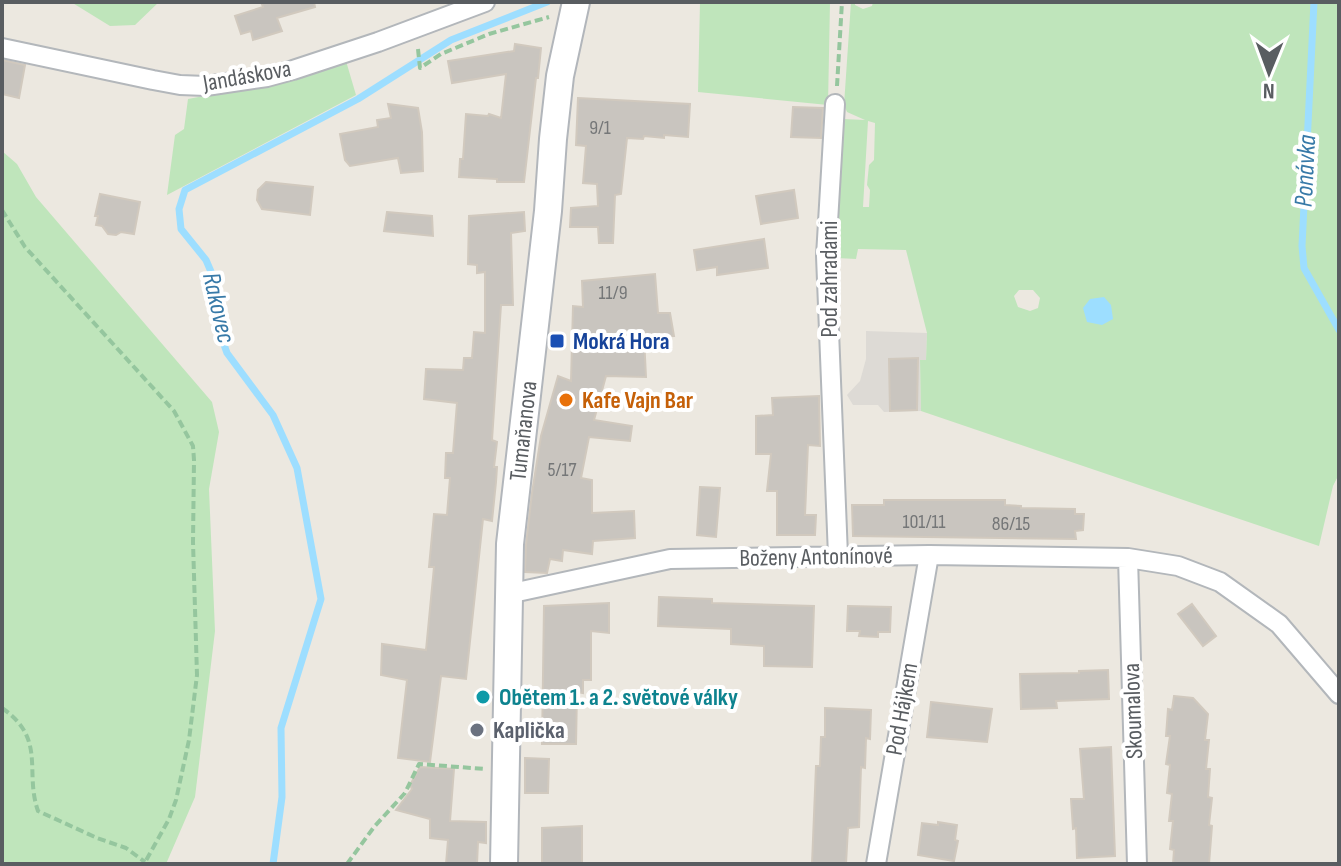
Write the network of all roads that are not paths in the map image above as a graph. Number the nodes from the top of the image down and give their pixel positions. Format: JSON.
{"nodes":[{"id":1,"x":485,"y":2,"type":"edge"},
{"id":2,"x":576,"y":2,"type":"edge"},
{"id":3,"x":2,"y":48,"type":"edge"},
{"id":4,"x":835,"y":104,"type":"road end"},
{"id":5,"x":929,"y":555,"type":"junction"},
{"id":6,"x":838,"y":556,"type":"junction"},
{"id":7,"x":1128,"y":558,"type":"junction"},
{"id":8,"x":508,"y":594,"type":"junction"},
{"id":9,"x":1339,"y":694,"type":"edge"},
{"id":10,"x":504,"y":864,"type":"edge"},
{"id":11,"x":876,"y":864,"type":"edge"},
{"id":12,"x":1137,"y":864,"type":"edge"}],
"edges":[{"from":1,"to":3,"type":"street","name":"Jandáskova"},
{"from":2,"to":8,"type":"street","name":"Tumaňanova"},
{"from":4,"to":6,"type":"street","name":"Pod zahradami"},
{"from":5,"to":6,"type":"street","name":"Boženy Antonínové"},
{"from":5,"to":7,"type":"street","name":"Boženy Antonínové"},
{"from":5,"to":11,"type":"street","name":"Pod Hájkem"},
{"from":6,"to":8,"type":"street","name":"Boženy Antonínové"},
{"from":7,"to":9,"type":"street","name":"Boženy Antonínové"},
{"from":7,"to":12,"type":"street","name":"Skoumalova"},
{"from":8,"to":10,"type":"street","name":"Tumaňanova"}]}
